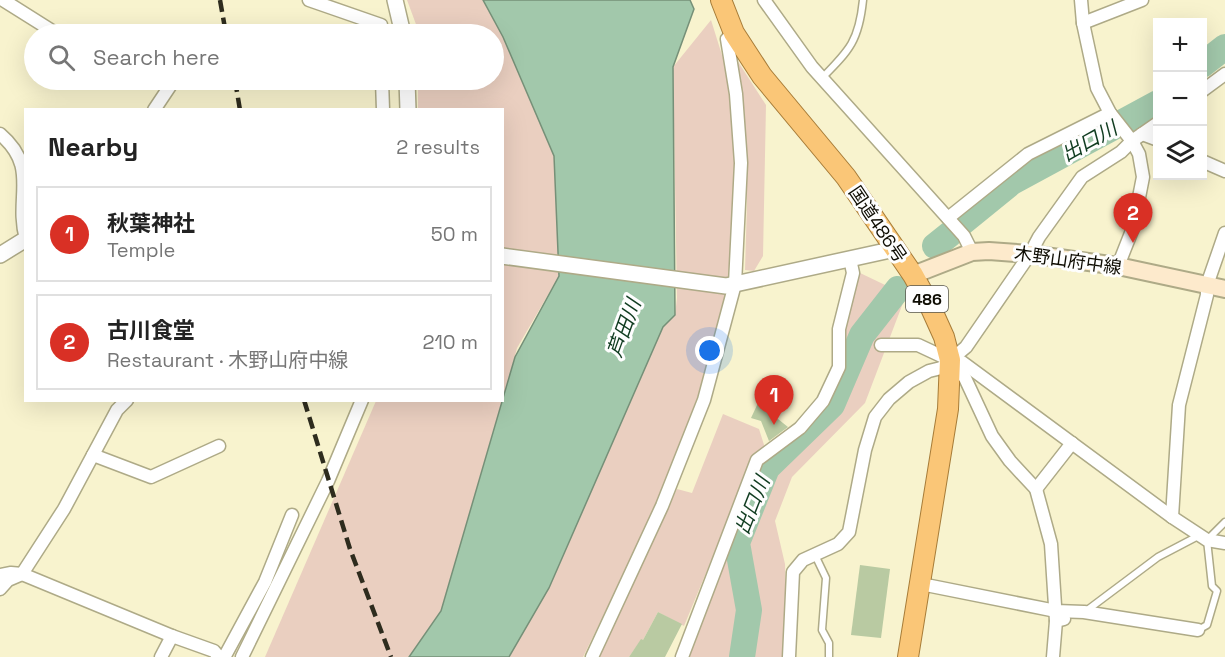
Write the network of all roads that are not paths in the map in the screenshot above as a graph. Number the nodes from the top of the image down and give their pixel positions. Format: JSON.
{"nodes":[{"id":1,"x":3,"y":0,"type":"edge"},
{"id":2,"x":309,"y":0,"type":"edge"},
{"id":3,"x":395,"y":0,"type":"edge"},
{"id":4,"x":721,"y":0,"type":"edge"},
{"id":5,"x":764,"y":0,"type":"edge"},
{"id":6,"x":863,"y":0,"type":"edge"},
{"id":7,"x":1081,"y":0,"type":"edge"},
{"id":8,"x":1142,"y":0,"type":"edge"},
{"id":9,"x":1083,"y":23,"type":"junction"},
{"id":10,"x":41,"y":24,"type":"edge"},
{"id":11,"x":378,"y":24,"type":"edge"},
{"id":12,"x":401,"y":24,"type":"edge"},
{"id":13,"x":734,"y":33,"type":"junction"},
{"id":14,"x":1225,"y":74,"type":"edge"},
{"id":15,"x":822,"y":78,"type":"junction"},
{"id":16,"x":1207,"y":87,"type":"edge"},
{"id":17,"x":164,"y":90,"type":"edge"},
{"id":18,"x":382,"y":90,"type":"edge"},
{"id":19,"x":407,"y":90,"type":"edge"},
{"id":20,"x":155,"y":108,"type":"edge"},
{"id":21,"x":383,"y":108,"type":"edge"},
{"id":22,"x":408,"y":108,"type":"edge"},
{"id":23,"x":1110,"y":113,"type":"junction"},
{"id":24,"x":1154,"y":126,"type":"edge"},
{"id":25,"x":0,"y":134,"type":"edge"},
{"id":26,"x":1137,"y":137,"type":"junction"},
{"id":27,"x":1153,"y":139,"type":"edge"},
{"id":28,"x":1207,"y":163,"type":"edge"},
{"id":29,"x":1225,"y":171,"type":"edge"},
{"id":30,"x":24,"y":177,"type":"edge"},
{"id":31,"x":24,"y":189,"type":"edge"},
{"id":32,"x":948,"y":218,"type":"junction"},
{"id":33,"x":24,"y":232,"type":"edge"},
{"id":34,"x":1225,"y":233,"type":"edge"},
{"id":35,"x":24,"y":240,"type":"edge"},
{"id":36,"x":895,"y":249,"type":"junction"},
{"id":37,"x":972,"y":252,"type":"junction"},
{"id":38,"x":1030,"y":254,"type":"junction"},
{"id":39,"x":0,"y":255,"type":"edge"},
{"id":40,"x":504,"y":256,"type":"edge"},
{"id":41,"x":850,"y":259,"type":"junction"},
{"id":42,"x":1118,"y":266,"type":"junction"},
{"id":43,"x":913,"y":275,"type":"junction"},
{"id":44,"x":730,"y":285,"type":"junction"},
{"id":45,"x":1207,"y":285,"type":"junction"},
{"id":46,"x":1225,"y":289,"type":"edge"},
{"id":47,"x":881,"y":345,"type":"dead end"},
{"id":48,"x":950,"y":360,"type":"junction"},
{"id":49,"x":125,"y":402,"type":"edge"},
{"id":50,"x":361,"y":402,"type":"edge"},
{"id":51,"x":1072,"y":443,"type":"junction"},
{"id":52,"x":219,"y":446,"type":"dead end"},
{"id":53,"x":93,"y":455,"type":"junction"},
{"id":54,"x":1036,"y":489,"type":"junction"},
{"id":55,"x":292,"y":516,"type":"dead end"},
{"id":56,"x":1172,"y":517,"type":"junction"},
{"id":57,"x":1225,"y":522,"type":"edge"},
{"id":58,"x":1204,"y":537,"type":"junction"},
{"id":59,"x":1225,"y":543,"type":"edge"},
{"id":60,"x":815,"y":555,"type":"junction"},
{"id":61,"x":22,"y":574,"type":"junction"},
{"id":62,"x":0,"y":575,"type":"edge"},
{"id":63,"x":921,"y":584,"type":"junction"},
{"id":64,"x":0,"y":589,"type":"edge"},
{"id":65,"x":1084,"y":612,"type":"junction"},
{"id":66,"x":1056,"y":616,"type":"junction"},
{"id":67,"x":1198,"y":630,"type":"joint"},
{"id":68,"x":172,"y":636,"type":"junction"},
{"id":69,"x":160,"y":657,"type":"edge"},
{"id":70,"x":220,"y":657,"type":"edge"},
{"id":71,"x":242,"y":657,"type":"edge"},
{"id":72,"x":592,"y":657,"type":"edge"},
{"id":73,"x":682,"y":657,"type":"edge"},
{"id":74,"x":789,"y":657,"type":"edge"},
{"id":75,"x":830,"y":657,"type":"edge"},
{"id":76,"x":908,"y":657,"type":"edge"},
{"id":77,"x":1053,"y":657,"type":"edge"}],
"edges":[{"from":1,"to":10,"type":"street"},
{"from":2,"to":11,"type":"street"},
{"from":3,"to":12,"type":"street"},
{"from":4,"to":13,"type":"highway","name":"国道486号","number":"486"},
{"from":5,"to":15,"type":"street"},
{"from":6,"to":15,"type":"lane"},
{"from":7,"to":9,"type":"street"},
{"from":8,"to":9,"type":"street"},
{"from":9,"to":23,"type":"street"},
{"from":13,"to":36,"type":"highway","name":"国道486号","number":"486"},
{"from":13,"to":44,"type":"street"},
{"from":14,"to":16,"type":"street"},
{"from":15,"to":32,"type":"street"},
{"from":17,"to":20,"type":"street"},
{"from":18,"to":21,"type":"street"},
{"from":19,"to":22,"type":"street"},
{"from":23,"to":26,"type":"street"},
{"from":23,"to":32,"type":"street"},
{"from":24,"to":26,"type":"street"},
{"from":25,"to":30,"type":"street"},
{"from":26,"to":27,"type":"street"},
{"from":26,"to":38,"type":"street"},
{"from":26,"to":42,"type":"street"},
{"from":28,"to":29,"type":"street"},
{"from":31,"to":33,"type":"street"},
{"from":32,"to":37,"type":"street"},
{"from":34,"to":45,"type":"street"},
{"from":35,"to":39,"type":"street"},
{"from":36,"to":41,"type":"street"},
{"from":36,"to":43,"type":"highway","name":"国道486号","number":"486"},
{"from":37,"to":38,"type":"main road","name":"木野山府中線"},
{"from":37,"to":43,"type":"main road","name":"木野山府中線"},
{"from":38,"to":42,"type":"main road","name":"木野山府中線"},
{"from":38,"to":48,"type":"street"},
{"from":40,"to":44,"type":"street"},
{"from":41,"to":44,"type":"street"},
{"from":41,"to":73,"type":"street"},
{"from":42,"to":45,"type":"main road","name":"木野山府中線"},
{"from":43,"to":48,"type":"highway","name":"国道486号","number":"486"},
{"from":44,"to":72,"type":"street"},
{"from":45,"to":46,"type":"main road","name":"木野山府中線"},
{"from":45,"to":56,"type":"street"},
{"from":47,"to":48,"type":"street"},
{"from":48,"to":51,"type":"street"},
{"from":48,"to":54,"type":"street"},
{"from":48,"to":60,"type":"street"},
{"from":48,"to":63,"type":"highway","name":"国道486号","number":"486"},
{"from":49,"to":53,"type":"street"},
{"from":50,"to":71,"type":"street"},
{"from":51,"to":54,"type":"street"},
{"from":51,"to":56,"type":"street"},
{"from":52,"to":53,"type":"street"},
{"from":53,"to":61,"type":"street"},
{"from":54,"to":66,"type":"street"},
{"from":55,"to":70,"type":"street"},
{"from":56,"to":58,"type":"street"},
{"from":57,"to":58,"type":"lane"},
{"from":58,"to":59,"type":"street"},
{"from":58,"to":65,"type":"lane"},
{"from":58,"to":67,"type":"lane"},
{"from":60,"to":74,"type":"street"},
{"from":60,"to":75,"type":"lane"},
{"from":61,"to":62,"type":"street"},
{"from":61,"to":64,"type":"street"},
{"from":61,"to":68,"type":"street"},
{"from":63,"to":66,"type":"street"},
{"from":63,"to":76,"type":"highway","name":"国道486号","number":"486"},
{"from":65,"to":66,"type":"street"},
{"from":65,"to":67,"type":"street"},
{"from":66,"to":77,"type":"street"},
{"from":68,"to":69,"type":"street"},
{"from":68,"to":70,"type":"street"}]}
